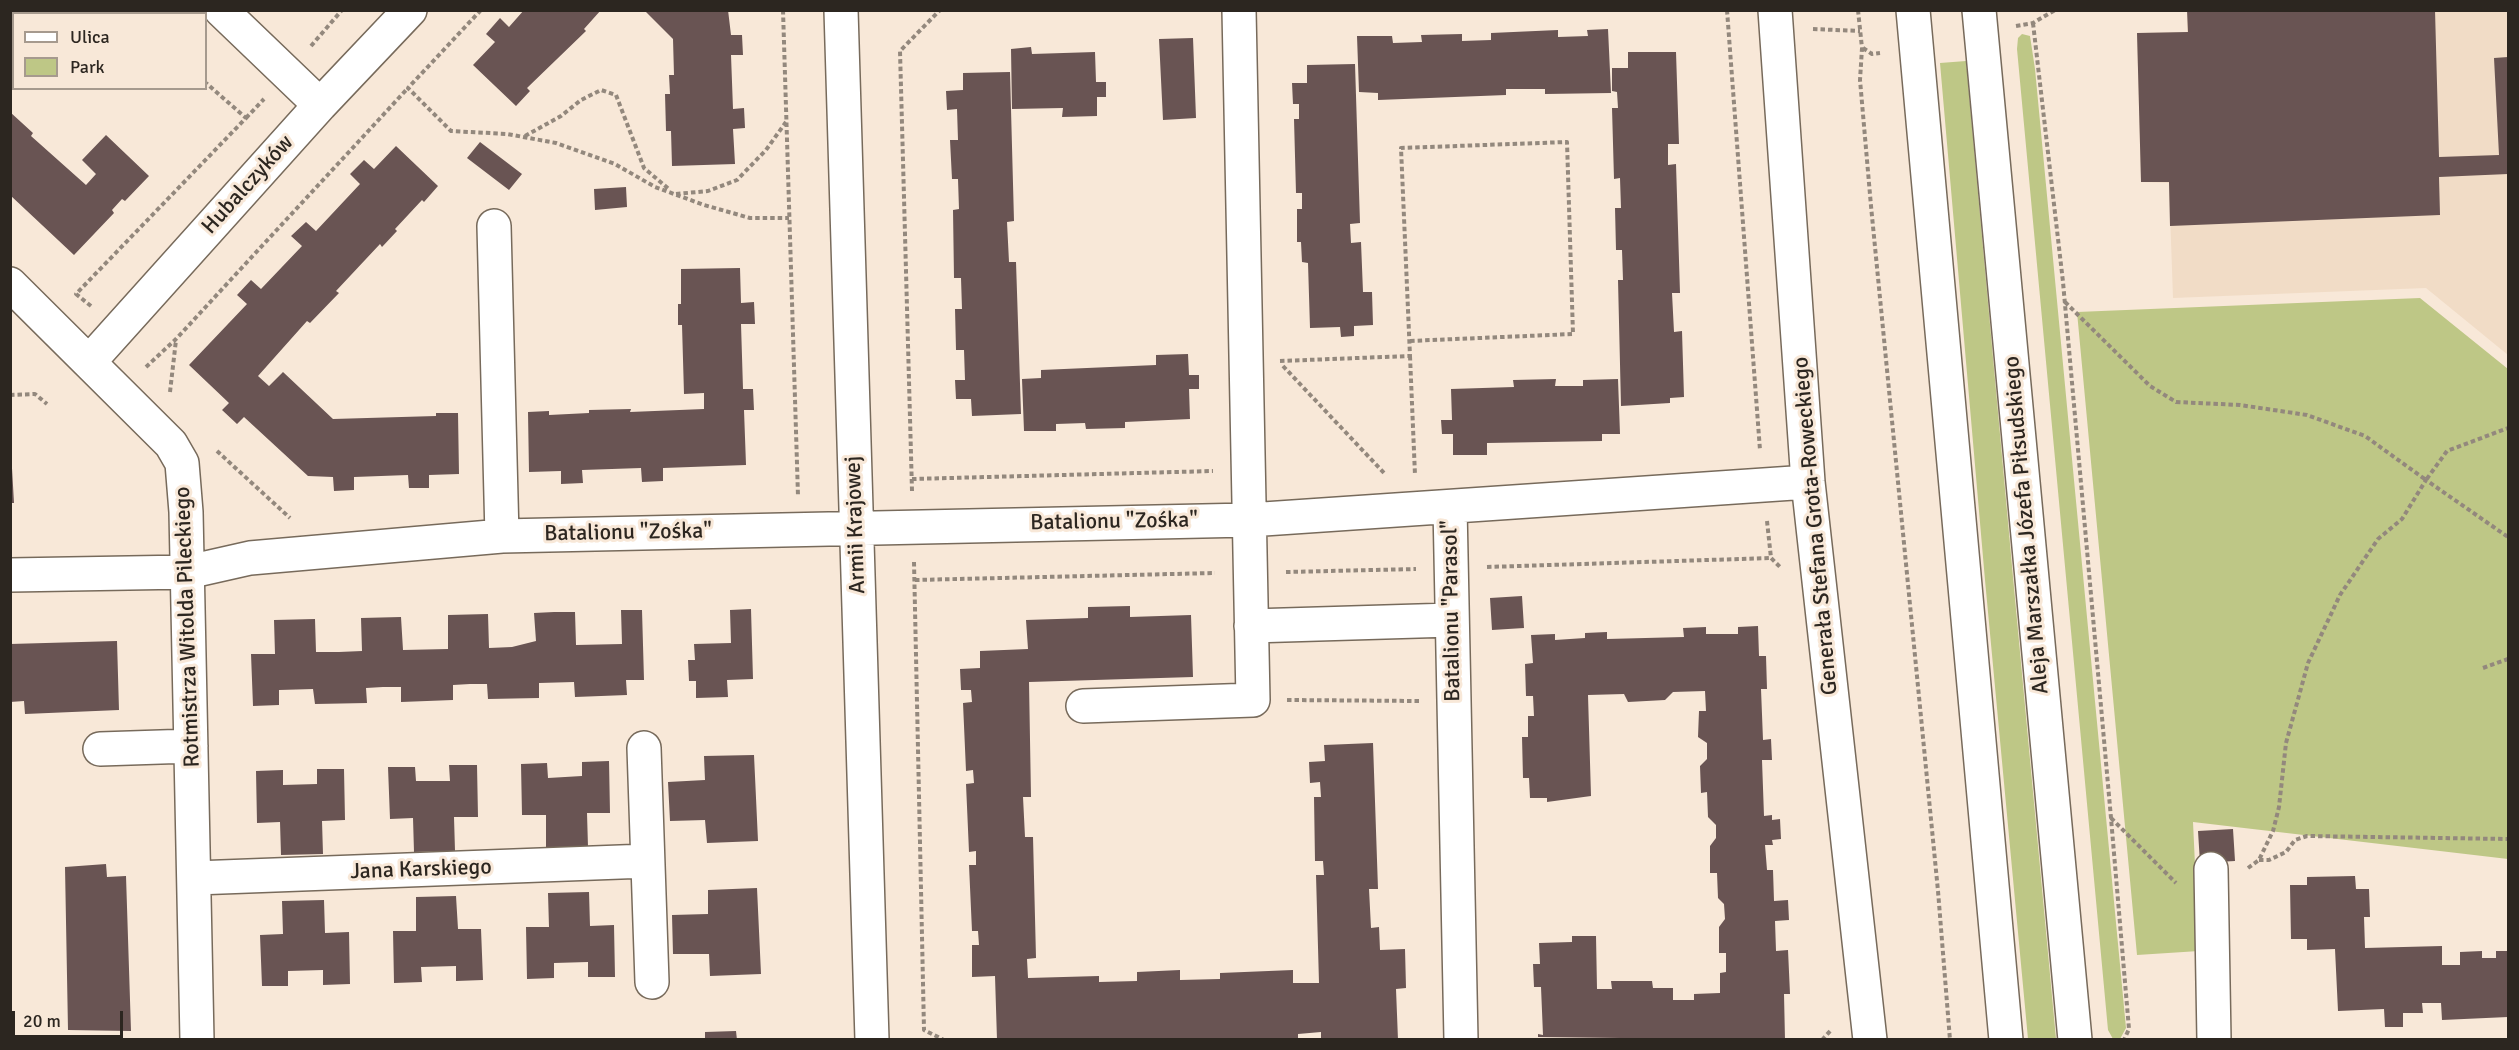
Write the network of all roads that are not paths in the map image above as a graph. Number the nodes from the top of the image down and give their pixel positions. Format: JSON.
{"nodes":[{"id":1,"x":221,"y":10,"type":"edge"},
{"id":2,"x":410,"y":10,"type":"edge"},
{"id":3,"x":841,"y":10,"type":"edge"},
{"id":4,"x":1239,"y":10,"type":"edge"},
{"id":5,"x":1913,"y":10,"type":"edge"},
{"id":6,"x":1979,"y":10,"type":"edge"},
{"id":7,"x":1775,"y":19,"type":"edge"},
{"id":8,"x":320,"y":105,"type":"junction"},
{"id":9,"x":494,"y":226,"type":"dead end"},
{"id":10,"x":10,"y":284,"type":"edge"},
{"id":11,"x":89,"y":362,"type":"junction"},
{"id":12,"x":1808,"y":482,"type":"junction"},
{"id":13,"x":1450,"y":507,"type":"junction"},
{"id":14,"x":1249,"y":520,"type":"junction"},
{"id":15,"x":856,"y":527,"type":"junction"},
{"id":16,"x":501,"y":536,"type":"junction"},
{"id":17,"x":188,"y":572,"type":"junction"},
{"id":18,"x":10,"y":575,"type":"edge"},
{"id":19,"x":1452,"y":620,"type":"junction"},
{"id":20,"x":1251,"y":626,"type":"junction"},
{"id":21,"x":1083,"y":706,"type":"dead end"},
{"id":22,"x":191,"y":746,"type":"junction"},
{"id":23,"x":644,"y":748,"type":"dead end"},
{"id":24,"x":100,"y":749,"type":"dead end"},
{"id":25,"x":647,"y":861,"type":"junction"},
{"id":26,"x":2225,"y":871,"type":"road end"},
{"id":27,"x":195,"y":878,"type":"junction"},
{"id":28,"x":652,"y":982,"type":"dead end"},
{"id":29,"x":197,"y":1040,"type":"edge"},
{"id":30,"x":872,"y":1040,"type":"edge"},
{"id":31,"x":1461,"y":1040,"type":"edge"},
{"id":32,"x":1870,"y":1040,"type":"edge"},
{"id":33,"x":2006,"y":1040,"type":"edge"},
{"id":34,"x":2075,"y":1040,"type":"edge"},
{"id":35,"x":2214,"y":1040,"type":"edge"}],
"edges":[{"from":1,"to":8,"type":"street"},
{"from":2,"to":8,"type":"street","name":"Hubalczyków"},
{"from":3,"to":15,"type":"street","name":"Armii Krajowej"},
{"from":4,"to":14,"type":"street"},
{"from":5,"to":33,"type":"street"},
{"from":6,"to":34,"type":"street","name":"Aleja Marszałka Józefa Piłsudskiego"},
{"from":7,"to":12,"type":"street","name":"Generała Stefana Grota-Roweckiego"},
{"from":8,"to":11,"type":"street","name":"Hubalczyków"},
{"from":9,"to":16,"type":"street"},
{"from":10,"to":11,"type":"street","name":"Rotmistrza Witolda Pileckiego"},
{"from":11,"to":17,"type":"street","name":"Rotmistrza Witolda Pileckiego"},
{"from":12,"to":13,"type":"street","name":"Batalionu \"Parasol\""},
{"from":12,"to":32,"type":"street","name":"Generała Stefana Grota-Roweckiego"},
{"from":13,"to":14,"type":"street","name":"Batalionu \"Zośka\""},
{"from":13,"to":19,"type":"street","name":"Batalionu \"Parasol\""},
{"from":14,"to":15,"type":"street","name":"Batalionu \"Zośka\""},
{"from":14,"to":20,"type":"street"},
{"from":15,"to":16,"type":"street","name":"Batalionu \"Zośka\""},
{"from":15,"to":30,"type":"street","name":"Armii Krajowej"},
{"from":16,"to":17,"type":"street","name":"Batalionu \"Zośka\""},
{"from":17,"to":18,"type":"street","name":"Batalionu \"Zośka\""},
{"from":17,"to":22,"type":"street","name":"Rotmistrza Witolda Pileckiego"},
{"from":19,"to":20,"type":"street"},
{"from":19,"to":31,"type":"street","name":"Batalionu \"Parasol\""},
{"from":20,"to":21,"type":"street"},
{"from":22,"to":24,"type":"street"},
{"from":22,"to":27,"type":"street","name":"Rotmistrza Witolda Pileckiego"},
{"from":23,"to":25,"type":"street"},
{"from":25,"to":27,"type":"street","name":"Jana Karskiego"},
{"from":25,"to":28,"type":"street"},
{"from":26,"to":35,"type":"street"},
{"from":27,"to":29,"type":"street","name":"Rotmistrza Witolda Pileckiego"}]}
